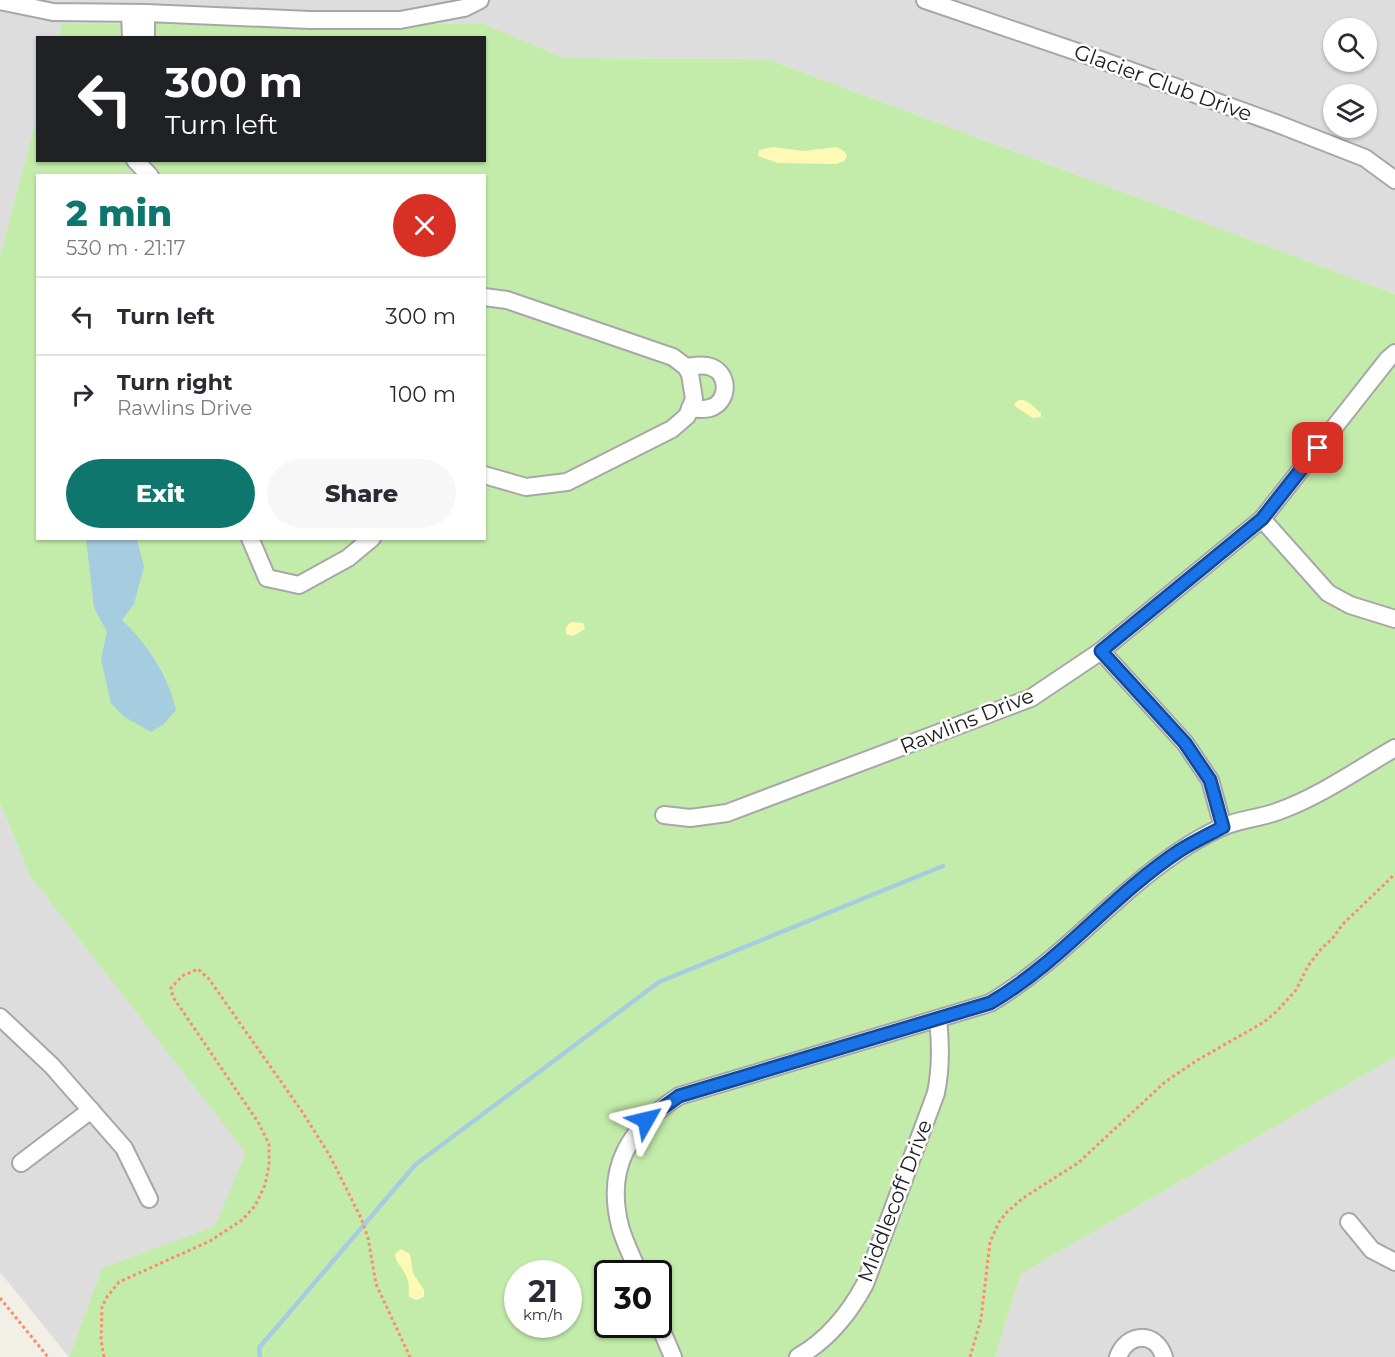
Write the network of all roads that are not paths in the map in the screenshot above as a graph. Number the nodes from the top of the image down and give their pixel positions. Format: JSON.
{"nodes":[{"id":1,"x":480,"y":0,"type":"edge"},
{"id":2,"x":925,"y":0,"type":"edge"},
{"id":3,"x":0,"y":1,"type":"edge"},
{"id":4,"x":138,"y":13,"type":"junction"},
{"id":5,"x":131,"y":36,"type":"edge"},
{"id":6,"x":145,"y":36,"type":"edge"},
{"id":7,"x":137,"y":162,"type":"edge"},
{"id":8,"x":148,"y":174,"type":"edge"},
{"id":9,"x":1395,"y":180,"type":"edge"},
{"id":10,"x":486,"y":297,"type":"edge"},
{"id":11,"x":1395,"y":353,"type":"edge"},
{"id":12,"x":687,"y":367,"type":"junction"},
{"id":13,"x":690,"y":408,"type":"junction"},
{"id":14,"x":486,"y":476,"type":"edge"},
{"id":15,"x":1262,"y":519,"type":"junction"},
{"id":16,"x":251,"y":540,"type":"edge"},
{"id":17,"x":370,"y":540,"type":"edge"},
{"id":18,"x":1395,"y":619,"type":"edge"},
{"id":19,"x":1101,"y":651,"type":"junction"},
{"id":20,"x":1395,"y":748,"type":"edge"},
{"id":21,"x":664,"y":815,"type":"dead end"},
{"id":22,"x":1223,"y":827,"type":"junction"},
{"id":23,"x":0,"y":1017,"type":"edge"},
{"id":24,"x":938,"y":1020,"type":"junction"},
{"id":25,"x":91,"y":1110,"type":"junction"},
{"id":26,"x":21,"y":1163,"type":"dead end"},
{"id":27,"x":149,"y":1199,"type":"dead end"},
{"id":28,"x":1349,"y":1222,"type":"dead end"},
{"id":29,"x":633,"y":1260,"type":"edge"},
{"id":30,"x":1395,"y":1262,"type":"edge"},
{"id":31,"x":665,"y":1338,"type":"edge"},
{"id":32,"x":673,"y":1357,"type":"edge"},
{"id":33,"x":798,"y":1357,"type":"edge"},
{"id":34,"x":1118,"y":1357,"type":"edge"},
{"id":35,"x":1164,"y":1357,"type":"edge"}],
"edges":[{"from":1,"to":4,"type":"street"},
{"from":2,"to":9,"type":"street","name":"Glacier Club Drive"},
{"from":3,"to":4,"type":"street"},
{"from":4,"to":5,"type":"street"},
{"from":4,"to":6,"type":"street"},
{"from":7,"to":8,"type":"street"},
{"from":10,"to":12,"type":"street"},
{"from":11,"to":15,"type":"street","name":"Rawlins Drive"},
{"from":12,"to":13,"type":"street"},
{"from":12,"to":13,"type":"street"},
{"from":13,"to":14,"type":"street"},
{"from":15,"to":18,"type":"street"},
{"from":15,"to":19,"type":"street","name":"Rawlins Drive"},
{"from":16,"to":17,"type":"street"},
{"from":19,"to":21,"type":"street","name":"Rawlins Drive"},
{"from":19,"to":22,"type":"street"},
{"from":20,"to":22,"type":"street"},
{"from":22,"to":24,"type":"street"},
{"from":23,"to":25,"type":"street"},
{"from":24,"to":29,"type":"street"},
{"from":24,"to":33,"type":"street","name":"Middlecoff Drive"},
{"from":25,"to":26,"type":"street"},
{"from":25,"to":27,"type":"street"},
{"from":28,"to":30,"type":"street"},
{"from":31,"to":32,"type":"street"},
{"from":34,"to":35,"type":"street"}]}
